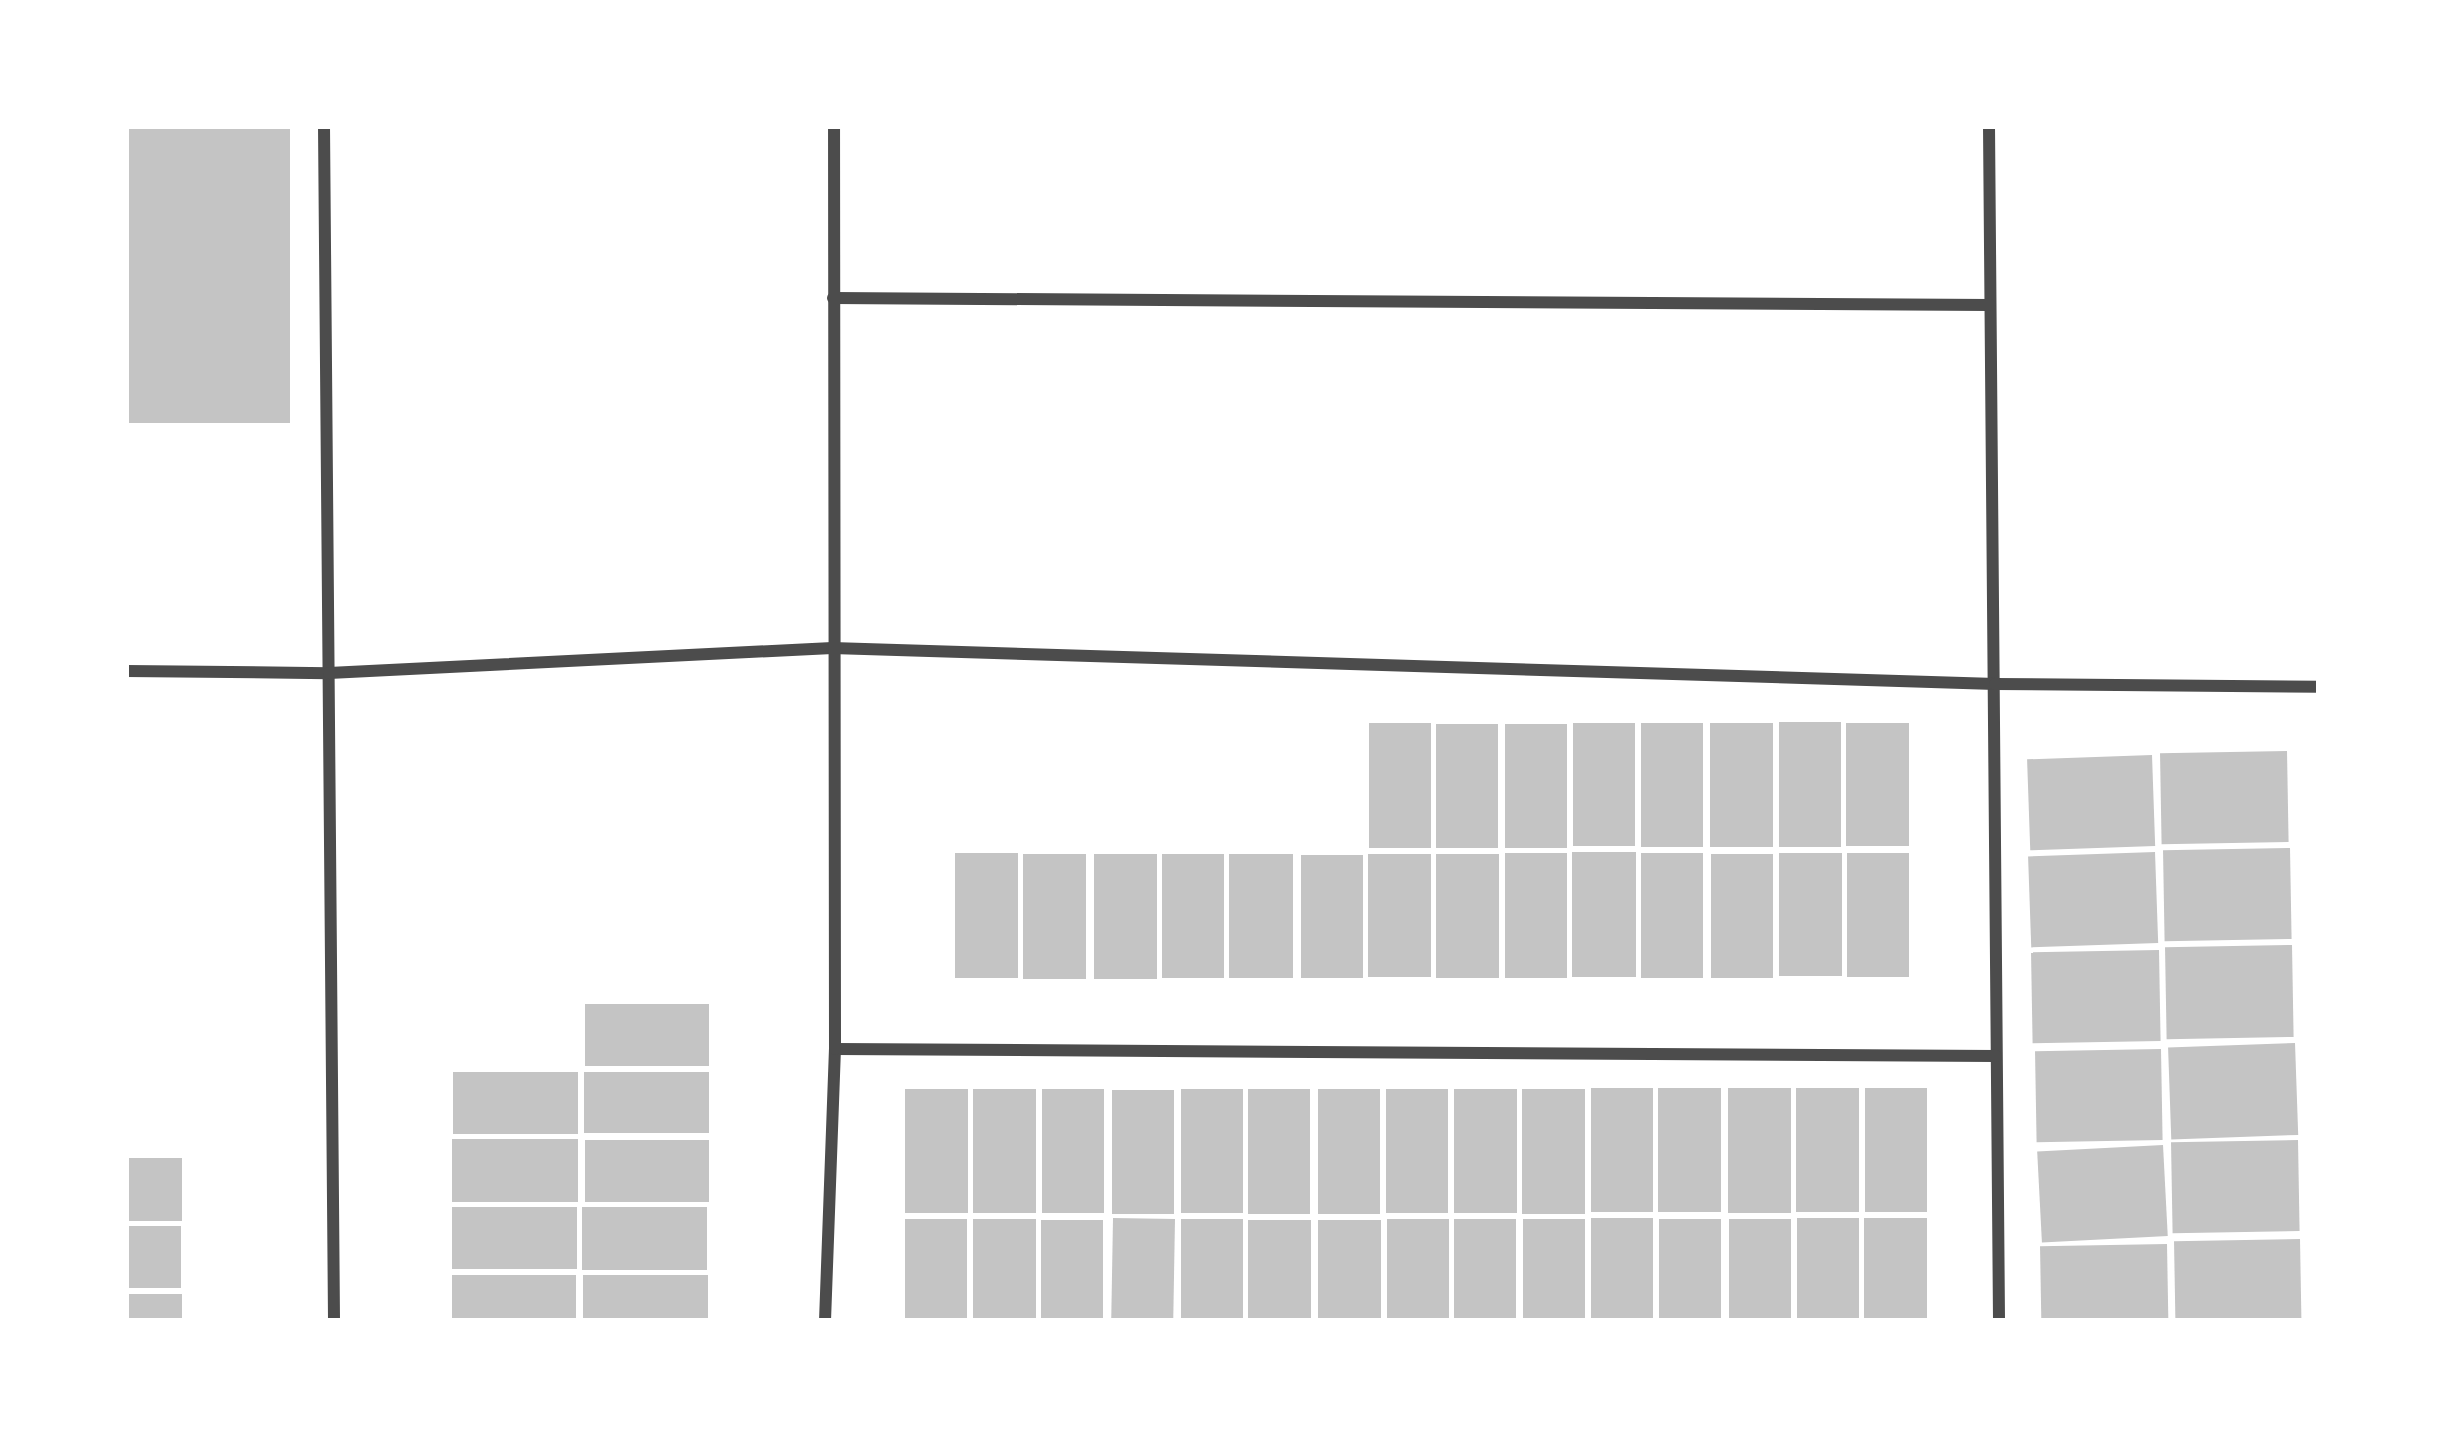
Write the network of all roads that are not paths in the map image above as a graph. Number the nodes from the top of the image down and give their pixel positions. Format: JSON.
{"nodes":[{"id":1,"x":324,"y":126,"type":"edge"},
{"id":2,"x":835,"y":126,"type":"edge"},
{"id":3,"x":1989,"y":126,"type":"edge"},
{"id":4,"x":833,"y":298,"type":"junction"},
{"id":5,"x":1990,"y":304,"type":"junction"},
{"id":6,"x":832,"y":649,"type":"junction"},
{"id":7,"x":126,"y":671,"type":"edge"},
{"id":8,"x":329,"y":673,"type":"junction"},
{"id":9,"x":1995,"y":684,"type":"junction"},
{"id":10,"x":2319,"y":687,"type":"edge"},
{"id":11,"x":835,"y":1049,"type":"junction"},
{"id":12,"x":1996,"y":1056,"type":"junction"},
{"id":13,"x":334,"y":1321,"type":"edge"},
{"id":14,"x":825,"y":1321,"type":"edge"},
{"id":15,"x":1999,"y":1321,"type":"edge"}],
"edges":[{"from":1,"to":8,"type":"street"},
{"from":2,"to":4,"type":"street"},
{"from":3,"to":5,"type":"street"},
{"from":4,"to":5,"type":"street"},
{"from":4,"to":6,"type":"street"},
{"from":5,"to":9,"type":"street"},
{"from":6,"to":8,"type":"street"},
{"from":6,"to":9,"type":"street"},
{"from":6,"to":11,"type":"street"},
{"from":7,"to":8,"type":"street"},
{"from":8,"to":13,"type":"street"},
{"from":9,"to":10,"type":"street"},
{"from":9,"to":12,"type":"street"},
{"from":11,"to":12,"type":"street"},
{"from":11,"to":14,"type":"street"},
{"from":12,"to":15,"type":"street"}]}
